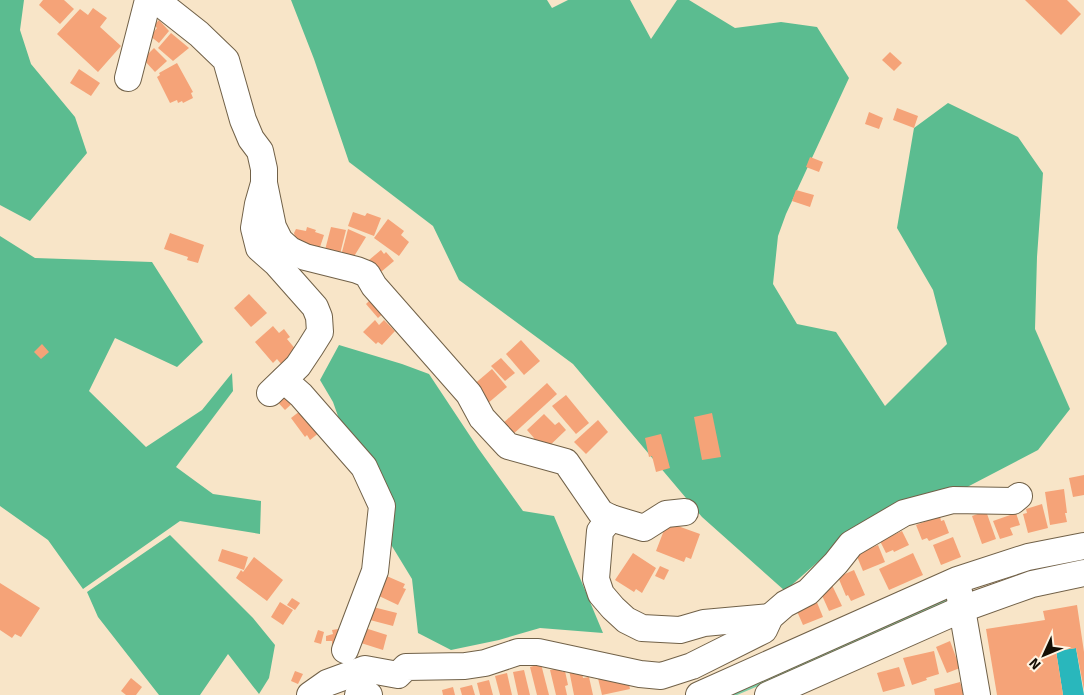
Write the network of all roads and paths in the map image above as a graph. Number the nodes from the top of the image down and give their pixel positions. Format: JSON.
{"nodes":[{"id":1,"x":148,"y":0,"type":"edge"},
{"id":2,"x":156,"y":0,"type":"edge"},
{"id":3,"x":128,"y":78,"type":"dead end"},
{"id":4,"x":264,"y":183,"type":"junction"},
{"id":5,"x":1019,"y":496,"type":"dead end"},
{"id":6,"x":685,"y":512,"type":"dead end"},
{"id":7,"x":611,"y":518,"type":"junction"},
{"id":8,"x":1084,"y":546,"type":"edge"},
{"id":9,"x":1084,"y":572,"type":"edge"},
{"id":10,"x":957,"y":580,"type":"junction"},
{"id":11,"x":962,"y":609,"type":"junction"},
{"id":12,"x":770,"y":617,"type":"junction"},
{"id":13,"x":345,"y":650,"type":"dead end"},
{"id":14,"x":310,"y":695,"type":"edge"},
{"id":15,"x":358,"y":695,"type":"edge"},
{"id":16,"x":369,"y":695,"type":"edge"},
{"id":17,"x":699,"y":695,"type":"edge"},
{"id":18,"x":768,"y":695,"type":"edge"},
{"id":19,"x":977,"y":695,"type":"edge"}],
"edges":[{"from":1,"to":3,"type":"street"},
{"from":2,"to":4,"type":"street"},
{"from":4,"to":7,"type":"street"},
{"from":4,"to":13,"type":"street"},
{"from":5,"to":12,"type":"street"},
{"from":6,"to":7,"type":"street"},
{"from":7,"to":12,"type":"street"},
{"from":8,"to":10,"type":"street"},
{"from":9,"to":11,"type":"street"},
{"from":10,"to":11,"type":"street"},
{"from":10,"to":17,"type":"street"},
{"from":11,"to":18,"type":"street"},
{"from":11,"to":19,"type":"street"},
{"from":12,"to":14,"type":"street"},
{"from":15,"to":16,"type":"street"}]}
